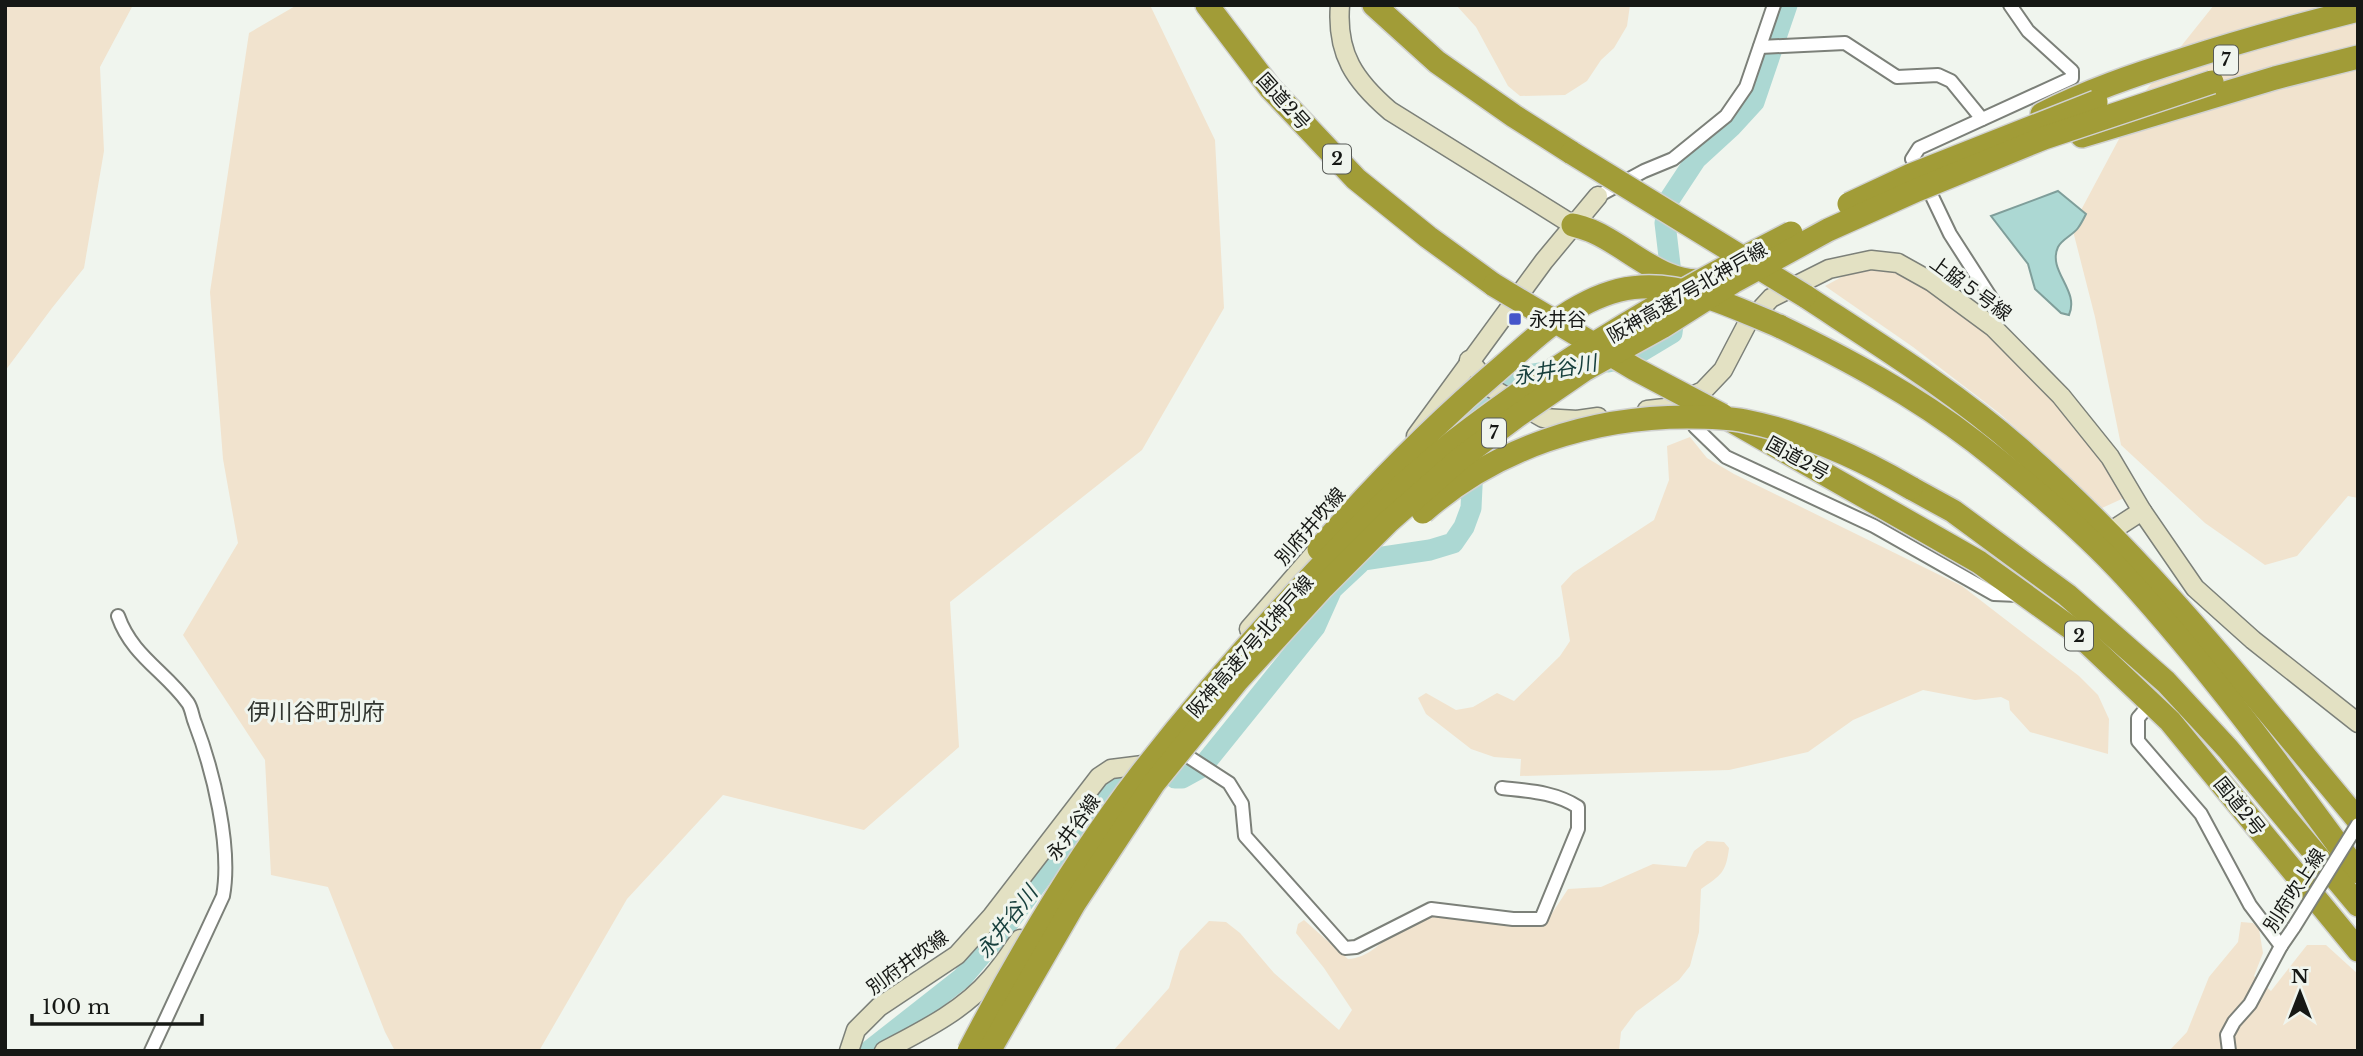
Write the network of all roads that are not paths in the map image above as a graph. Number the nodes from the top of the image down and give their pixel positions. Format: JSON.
{"nodes":[{"id":1,"x":1207,"y":5,"type":"edge"},
{"id":2,"x":1340,"y":5,"type":"edge"},
{"id":3,"x":1374,"y":5,"type":"edge"},
{"id":4,"x":1774,"y":5,"type":"edge"},
{"id":5,"x":2010,"y":5,"type":"edge"},
{"id":6,"x":2358,"y":10,"type":"edge"},
{"id":7,"x":2358,"y":24,"type":"edge"},
{"id":8,"x":2358,"y":42,"type":"edge"},
{"id":9,"x":1768,"y":46,"type":"junction"},
{"id":10,"x":2358,"y":57,"type":"edge"},
{"id":11,"x":1982,"y":119,"type":"junction"},
{"id":12,"x":1920,"y":175,"type":"dead end"},
{"id":13,"x":1928,"y":188,"type":"dead end"},
{"id":14,"x":1598,"y":196,"type":"joint"},
{"id":15,"x":1573,"y":225,"type":"junction"},
{"id":16,"x":1990,"y":325,"type":"junction"},
{"id":17,"x":1475,"y":368,"type":"junction"},
{"id":18,"x":1685,"y":399,"type":"junction"},
{"id":19,"x":2142,"y":511,"type":"junction"},
{"id":20,"x":2108,"y":533,"type":"junction"},
{"id":21,"x":2026,"y":596,"type":"junction"},
{"id":22,"x":118,"y":616,"type":"dead end"},
{"id":23,"x":1231,"y":675,"type":"junction"},
{"id":24,"x":2151,"y":703,"type":"junction"},
{"id":25,"x":2358,"y":723,"type":"edge"},
{"id":26,"x":1162,"y":740,"type":"junction"},
{"id":27,"x":1143,"y":765,"type":"junction"},
{"id":28,"x":1502,"y":788,"type":"dead end"},
{"id":29,"x":2358,"y":822,"type":"edge"},
{"id":30,"x":2350,"y":879,"type":"edge"},
{"id":31,"x":2358,"y":905,"type":"edge"},
{"id":32,"x":2281,"y":946,"type":"junction"},
{"id":33,"x":2358,"y":950,"type":"edge"},
{"id":34,"x":151,"y":1051,"type":"edge"},
{"id":35,"x":849,"y":1051,"type":"edge"},
{"id":36,"x":884,"y":1051,"type":"edge"},
{"id":37,"x":969,"y":1051,"type":"edge"},
{"id":38,"x":989,"y":1051,"type":"edge"},
{"id":39,"x":2230,"y":1051,"type":"edge"}],
"edges":[{"from":1,"to":21,"type":"highway","name":"国道2号","number":"2","bridge":true},
{"from":2,"to":15,"type":"street"},
{"from":3,"to":20,"type":"highway","bridge":true},
{"from":4,"to":9,"type":"street","name":"別府井吹線"},
{"from":5,"to":11,"type":"street"},
{"from":6,"to":15,"type":"highway"},
{"from":7,"to":23,"type":"highway","name":"阪神高速7号北神戸線","number":"7","bridge":true},
{"from":8,"to":23,"type":"highway","name":"阪神高速7号北神戸線","number":"7","bridge":true},
{"from":9,"to":11,"type":"street"},
{"from":9,"to":14,"type":"street","name":"別府井吹線"},
{"from":10,"to":15,"type":"highway"},
{"from":11,"to":12,"type":"street"},
{"from":13,"to":16,"type":"street"},
{"from":14,"to":15,"type":"street","name":"別府井吹線"},
{"from":15,"to":17,"type":"street","name":"別府井吹線"},
{"from":16,"to":18,"type":"street","name":"上脇５号線"},
{"from":16,"to":19,"type":"street","name":"上脇５号線"},
{"from":17,"to":18,"type":"street","name":"上脇５号線","bridge":true},
{"from":17,"to":26,"type":"street","name":"別府井吹線"},
{"from":18,"to":21,"type":"street"},
{"from":19,"to":20,"type":"street"},
{"from":19,"to":25,"type":"street","name":"上脇５号線"},
{"from":20,"to":29,"type":"highway"},
{"from":21,"to":24,"type":"highway","name":"国道2号","number":"2"},
{"from":22,"to":34,"type":"street"},
{"from":23,"to":30,"type":"highway","bridge":true},
{"from":23,"to":30,"type":"highway","bridge":true},
{"from":23,"to":37,"type":"highway","name":"阪神高速7号北神戸線","number":"7","bridge":true},
{"from":23,"to":38,"type":"highway","name":"阪神高速7号北神戸線","number":"7","bridge":true},
{"from":24,"to":32,"type":"street"},
{"from":24,"to":33,"type":"highway","name":"国道2号","number":"2"},
{"from":26,"to":27,"type":"street","name":"別府井吹線"},
{"from":26,"to":28,"type":"street"},
{"from":27,"to":35,"type":"street","name":"別府井吹線"},
{"from":27,"to":36,"type":"street","name":"永井谷線"},
{"from":29,"to":32,"type":"street","name":"別府吹上線","bridge":true},
{"from":30,"to":31,"type":"highway"},
{"from":32,"to":39,"type":"street","name":"別府吹上線"}]}
